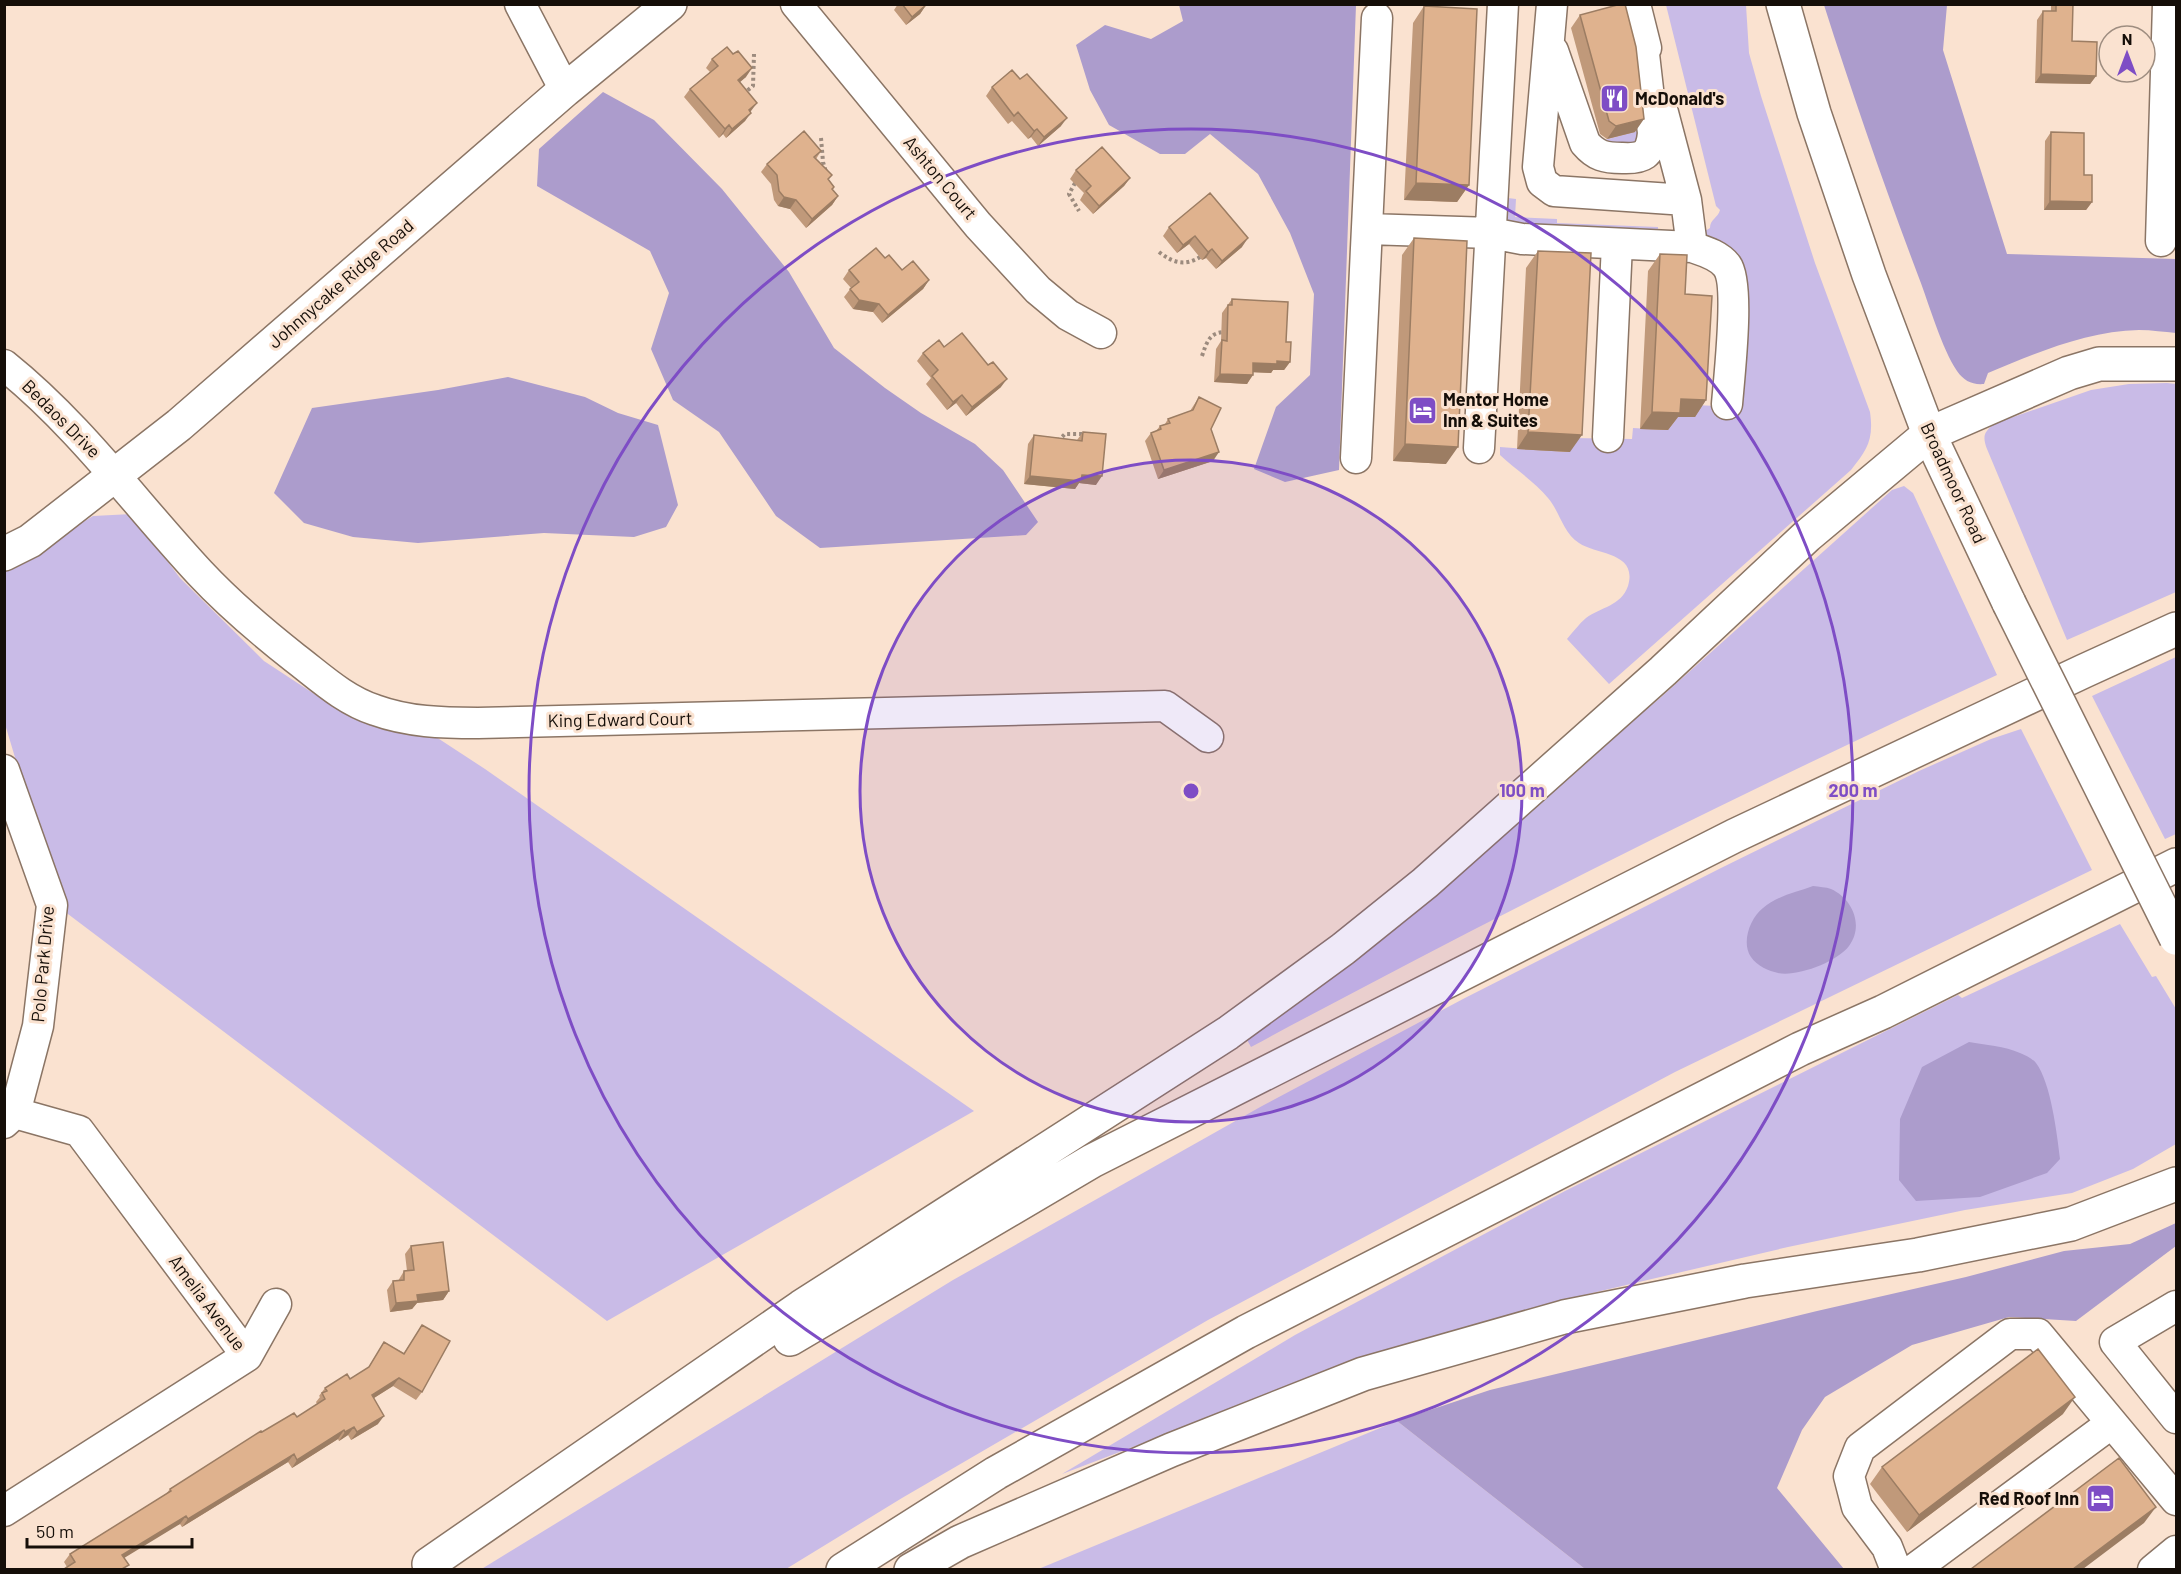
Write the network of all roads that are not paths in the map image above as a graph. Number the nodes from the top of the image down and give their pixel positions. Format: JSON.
{"nodes":[{"id":1,"x":520,"y":4,"type":"edge"},
{"id":2,"x":670,"y":4,"type":"edge"},
{"id":3,"x":796,"y":4,"type":"edge"},
{"id":4,"x":1503,"y":4,"type":"edge"},
{"id":5,"x":1552,"y":4,"type":"edge"},
{"id":6,"x":1783,"y":4,"type":"edge"},
{"id":7,"x":2168,"y":4,"type":"edge"},
{"id":8,"x":1638,"y":16,"type":"edge"},
{"id":9,"x":1377,"y":18,"type":"dead end"},
{"id":10,"x":1549,"y":40,"type":"junction"},
{"id":11,"x":565,"y":90,"type":"junction"},
{"id":12,"x":1686,"y":200,"type":"junction"},
{"id":13,"x":1367,"y":229,"type":"junction"},
{"id":14,"x":1491,"y":233,"type":"junction"},
{"id":15,"x":2161,"y":241,"type":"dead end"},
{"id":16,"x":1617,"y":244,"type":"junction"},
{"id":17,"x":1692,"y":247,"type":"junction"},
{"id":18,"x":1101,"y":333,"type":"dead end"},
{"id":19,"x":2176,"y":364,"type":"edge"},
{"id":20,"x":4,"y":365,"type":"edge"},
{"id":21,"x":1727,"y":404,"type":"dead end"},
{"id":22,"x":1929,"y":434,"type":"junction"},
{"id":23,"x":1608,"y":437,"type":"dead end"},
{"id":24,"x":1479,"y":448,"type":"dead end"},
{"id":25,"x":1356,"y":458,"type":"dead end"},
{"id":26,"x":115,"y":476,"type":"junction"},
{"id":27,"x":4,"y":555,"type":"edge"},
{"id":28,"x":2176,"y":630,"type":"edge"},
{"id":29,"x":1208,"y":737,"type":"dead end"},
{"id":30,"x":4,"y":770,"type":"edge"},
{"id":31,"x":2176,"y":865,"type":"edge"},
{"id":32,"x":2176,"y":938,"type":"edge"},
{"id":33,"x":10,"y":1118,"type":"edge"},
{"id":34,"x":2176,"y":1184,"type":"edge"},
{"id":35,"x":276,"y":1304,"type":"dead end"},
{"id":36,"x":2176,"y":1306,"type":"edge"},
{"id":37,"x":247,"y":1356,"type":"junction"},
{"id":38,"x":2176,"y":1418,"type":"edge"},
{"id":39,"x":2112,"y":1423,"type":"junction"},
{"id":40,"x":2176,"y":1500,"type":"edge"},
{"id":41,"x":4,"y":1511,"type":"edge"},
{"id":42,"x":2176,"y":1551,"type":"edge"},
{"id":43,"x":425,"y":1567,"type":"edge"},
{"id":44,"x":843,"y":1569,"type":"edge"},
{"id":45,"x":911,"y":1569,"type":"edge"},
{"id":46,"x":1896,"y":1569,"type":"edge"},
{"id":47,"x":1913,"y":1569,"type":"edge"},
{"id":48,"x":2153,"y":1569,"type":"edge"}],
"edges":[{"from":1,"to":11,"type":"street"},
{"from":2,"to":11,"type":"main road","name":"Johnnycake Ridge Road"},
{"from":3,"to":18,"type":"street","name":"Ashton Court"},
{"from":4,"to":14,"type":"street"},
{"from":5,"to":10,"type":"street"},
{"from":6,"to":22,"type":"main road","name":"Broadmoor Road"},
{"from":7,"to":15,"type":"street"},
{"from":8,"to":10,"type":"street"},
{"from":8,"to":12,"type":"street"},
{"from":9,"to":13,"type":"street"},
{"from":10,"to":12,"type":"street"},
{"from":11,"to":26,"type":"main road","name":"Johnnycake Ridge Road"},
{"from":12,"to":17,"type":"street"},
{"from":13,"to":14,"type":"street"},
{"from":13,"to":25,"type":"street"},
{"from":14,"to":16,"type":"street"},
{"from":14,"to":24,"type":"street"},
{"from":16,"to":17,"type":"street"},
{"from":16,"to":23,"type":"street"},
{"from":17,"to":21,"type":"street"},
{"from":19,"to":22,"type":"main road"},
{"from":20,"to":26,"type":"street","name":"Bedaos Drive"},
{"from":22,"to":32,"type":"main road","name":"Broadmoor Road","bridge":true},
{"from":22,"to":43,"type":"main road"},
{"from":26,"to":27,"type":"main road","name":"Johnnycake Ridge Road"},
{"from":26,"to":29,"type":"street","name":"King Edward Court"},
{"from":28,"to":43,"type":"main road"},
{"from":30,"to":33,"type":"street","name":"Polo Park Drive"},
{"from":31,"to":44,"type":"main road"},
{"from":33,"to":37,"type":"street","name":"Amelia Avenue"},
{"from":34,"to":45,"type":"main road"},
{"from":35,"to":37,"type":"street"},
{"from":36,"to":38,"type":"street"},
{"from":37,"to":41,"type":"street","name":"Amelia Avenue"},
{"from":39,"to":40,"type":"street"},
{"from":39,"to":46,"type":"street"},
{"from":39,"to":47,"type":"street"},
{"from":42,"to":48,"type":"street"}]}
